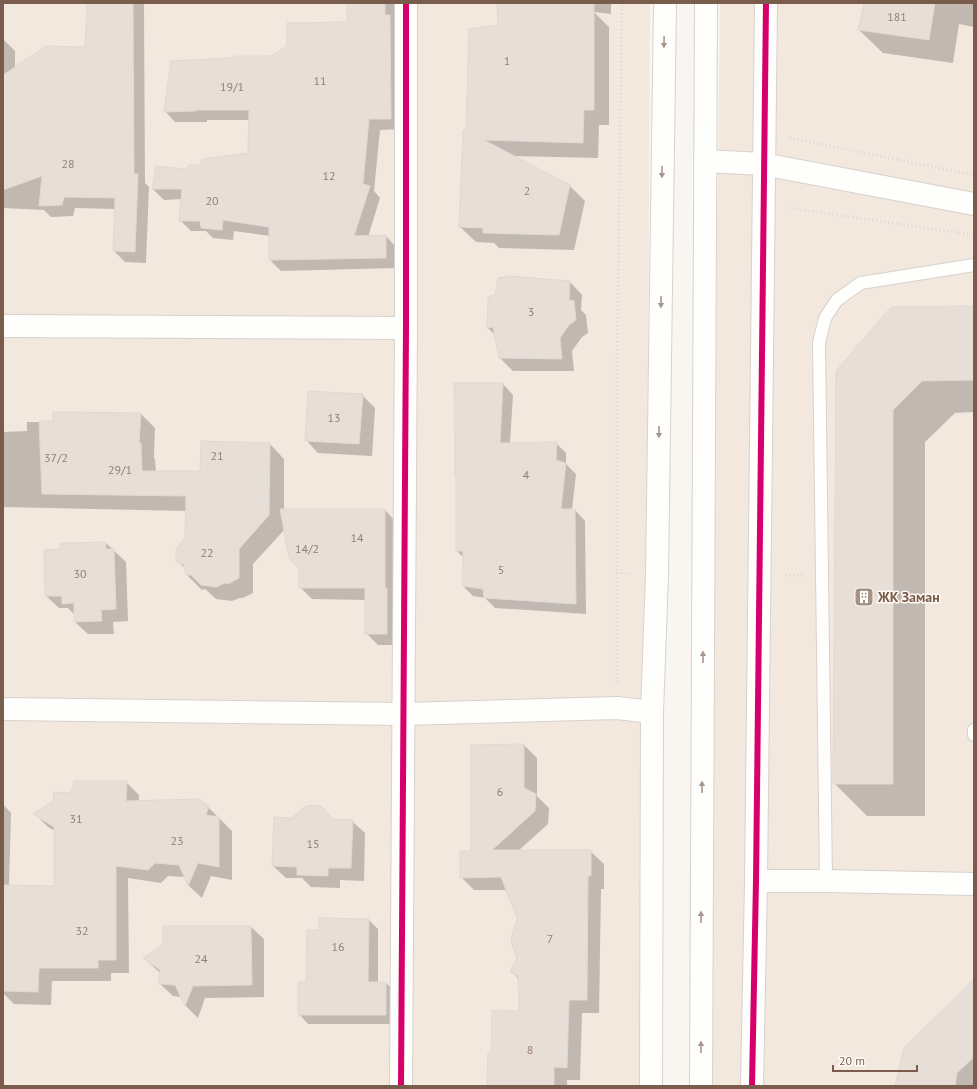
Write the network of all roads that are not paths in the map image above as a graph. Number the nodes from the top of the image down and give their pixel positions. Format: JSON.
{"nodes":[{"id":1,"x":406,"y":3,"type":"edge"},
{"id":2,"x":665,"y":3,"type":"edge"},
{"id":3,"x":706,"y":3,"type":"edge"},
{"id":4,"x":766,"y":3,"type":"edge"},
{"id":5,"x":705,"y":160,"type":"junction"},
{"id":6,"x":764,"y":164,"type":"junction"},
{"id":7,"x":974,"y":204,"type":"edge"},
{"id":8,"x":974,"y":265,"type":"edge"},
{"id":9,"x":3,"y":326,"type":"edge"},
{"id":10,"x":406,"y":328,"type":"junction"},
{"id":11,"x":3,"y":709,"type":"edge"},
{"id":12,"x":652,"y":712,"type":"junction"},
{"id":13,"x":404,"y":714,"type":"junction"},
{"id":14,"x":974,"y":730,"type":"edge"},
{"id":15,"x":974,"y":734,"type":"edge"},
{"id":16,"x":756,"y":881,"type":"junction"},
{"id":17,"x":826,"y":881,"type":"junction"},
{"id":18,"x":974,"y":884,"type":"edge"},
{"id":19,"x":401,"y":1086,"type":"edge"},
{"id":20,"x":651,"y":1086,"type":"edge"},
{"id":21,"x":701,"y":1086,"type":"edge"},
{"id":22,"x":752,"y":1086,"type":"edge"}],
"edges":[{"from":1,"to":10,"type":"street"},
{"from":2,"to":12,"type":"street","one_way":true},
{"from":3,"to":5,"type":"street"},
{"from":4,"to":6,"type":"street"},
{"from":5,"to":6,"type":"street"},
{"from":21,"to":5,"type":"street","one_way":true},
{"from":6,"to":7,"type":"street"},
{"from":6,"to":16,"type":"street"},
{"from":8,"to":17,"type":"lane"},
{"from":9,"to":10,"type":"street"},
{"from":10,"to":13,"type":"street"},
{"from":11,"to":13,"type":"street"},
{"from":12,"to":13,"type":"street"},
{"from":12,"to":20,"type":"street"},
{"from":13,"to":19,"type":"street"},
{"from":14,"to":15,"type":"lane"},
{"from":16,"to":17,"type":"street"},
{"from":16,"to":22,"type":"street"},
{"from":17,"to":18,"type":"street"}]}
